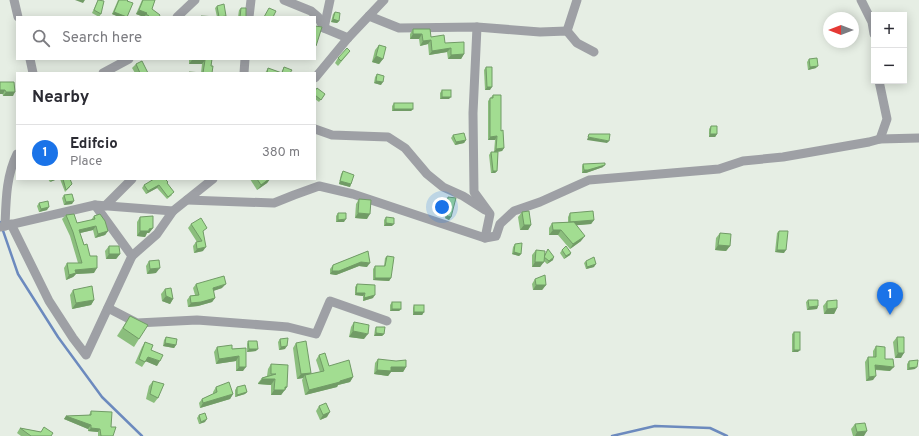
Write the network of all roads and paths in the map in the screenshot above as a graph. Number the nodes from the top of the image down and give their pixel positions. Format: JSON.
{"nodes":[{"id":1,"x":14,"y":0,"type":"edge"},
{"id":2,"x":195,"y":0,"type":"edge"},
{"id":3,"x":251,"y":0,"type":"edge"},
{"id":4,"x":284,"y":0,"type":"edge"},
{"id":5,"x":330,"y":0,"type":"edge"},
{"id":6,"x":384,"y":0,"type":"edge"},
{"id":7,"x":577,"y":0,"type":"edge"},
{"id":8,"x":860,"y":0,"type":"edge"},
{"id":9,"x":18,"y":16,"type":"edge"},
{"id":10,"x":178,"y":16,"type":"edge"},
{"id":11,"x":249,"y":16,"type":"edge"},
{"id":12,"x":369,"y":16,"type":"junction"},
{"id":13,"x":871,"y":20,"type":"edge"},
{"id":14,"x":477,"y":27,"type":"junction"},
{"id":15,"x":324,"y":28,"type":"junction"},
{"id":16,"x":567,"y":31,"type":"junction"},
{"id":17,"x":348,"y":38,"type":"junction"},
{"id":18,"x":594,"y":52,"type":"dead end"},
{"id":19,"x":30,"y":60,"type":"edge"},
{"id":20,"x":127,"y":60,"type":"edge"},
{"id":21,"x":245,"y":60,"type":"edge"},
{"id":22,"x":33,"y":72,"type":"edge"},
{"id":23,"x":105,"y":72,"type":"edge"},
{"id":24,"x":244,"y":72,"type":"edge"},
{"id":25,"x":316,"y":77,"type":"edge"},
{"id":26,"x":880,"y":84,"type":"edge"},
{"id":27,"x":316,"y":128,"type":"edge"},
{"id":28,"x":919,"y":138,"type":"edge"},
{"id":29,"x":880,"y":139,"type":"junction"},
{"id":30,"x":16,"y":156,"type":"edge"},
{"id":31,"x":131,"y":180,"type":"edge"},
{"id":32,"x":212,"y":180,"type":"edge"},
{"id":33,"x":187,"y":200,"type":"junction"},
{"id":34,"x":95,"y":205,"type":"junction"},
{"id":35,"x":105,"y":206,"type":"junction"},
{"id":36,"x":173,"y":211,"type":"junction"},
{"id":37,"x":490,"y":214,"type":"junction"},
{"id":38,"x":5,"y":226,"type":"edge"},
{"id":39,"x":485,"y":238,"type":"junction"},
{"id":40,"x":132,"y":256,"type":"junction"},
{"id":41,"x":108,"y":308,"type":"junction"},
{"id":42,"x":387,"y":321,"type":"dead end"}],
"edges":[{"from":1,"to":9,"type":"street"},
{"from":2,"to":10,"type":"street"},
{"from":3,"to":11,"type":"street"},
{"from":4,"to":15,"type":"street"},
{"from":5,"to":15,"type":"street"},
{"from":6,"to":12,"type":"street"},
{"from":7,"to":16,"type":"street"},
{"from":8,"to":13,"type":"street"},
{"from":12,"to":14,"type":"street"},
{"from":12,"to":17,"type":"street"},
{"from":14,"to":16,"type":"street"},
{"from":14,"to":37,"type":"street"},
{"from":15,"to":17,"type":"street"},
{"from":16,"to":18,"type":"street"},
{"from":17,"to":25,"type":"street"},
{"from":19,"to":22,"type":"street"},
{"from":20,"to":23,"type":"street"},
{"from":21,"to":24,"type":"street"},
{"from":26,"to":29,"type":"street"},
{"from":27,"to":37,"type":"street"},
{"from":28,"to":29,"type":"street"},
{"from":29,"to":39,"type":"street"},
{"from":30,"to":38,"type":"street"},
{"from":31,"to":35,"type":"street"},
{"from":32,"to":33,"type":"street"},
{"from":33,"to":36,"type":"street"},
{"from":33,"to":39,"type":"street"},
{"from":34,"to":35,"type":"street"},
{"from":34,"to":38,"type":"street"},
{"from":34,"to":40,"type":"street"},
{"from":35,"to":36,"type":"street"},
{"from":36,"to":40,"type":"street"},
{"from":37,"to":39,"type":"street"},
{"from":38,"to":41,"type":"street"},
{"from":40,"to":41,"type":"street"},
{"from":41,"to":42,"type":"street"}]}
